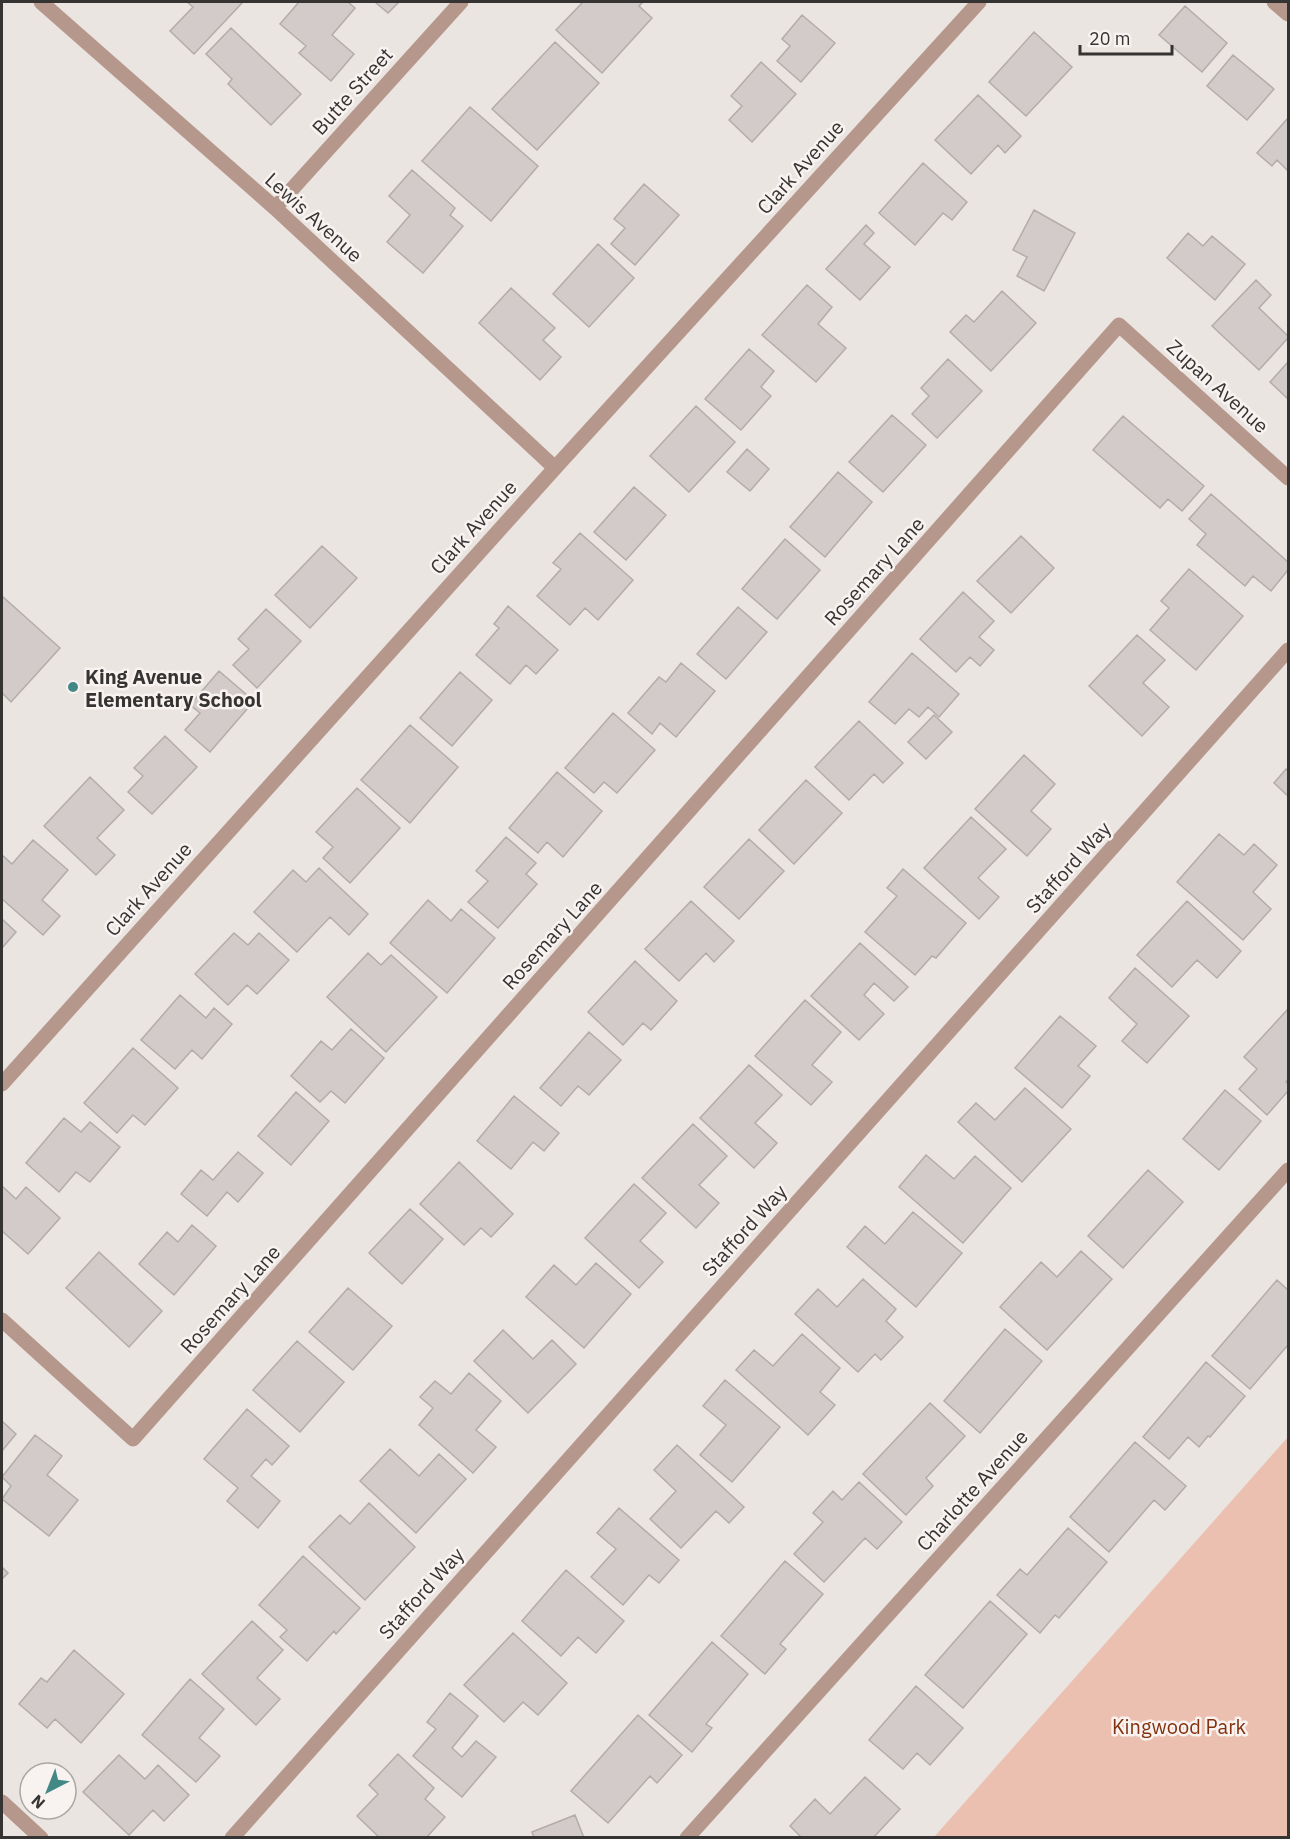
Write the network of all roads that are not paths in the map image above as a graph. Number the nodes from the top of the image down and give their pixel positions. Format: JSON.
{"nodes":[{"id":1,"x":41,"y":2,"type":"edge"},
{"id":2,"x":461,"y":2,"type":"edge"},
{"id":3,"x":979,"y":2,"type":"edge"},
{"id":4,"x":1274,"y":2,"type":"edge"},
{"id":5,"x":1288,"y":14,"type":"edge"},
{"id":6,"x":274,"y":208,"type":"junction"},
{"id":7,"x":1119,"y":325,"type":"joint"},
{"id":8,"x":555,"y":468,"type":"junction"},
{"id":9,"x":1288,"y":478,"type":"edge"},
{"id":10,"x":1288,"y":650,"type":"edge"},
{"id":11,"x":2,"y":1084,"type":"edge"},
{"id":12,"x":1288,"y":1170,"type":"edge"},
{"id":13,"x":2,"y":1320,"type":"edge"},
{"id":14,"x":2,"y":1802,"type":"edge"},
{"id":15,"x":41,"y":1838,"type":"edge"},
{"id":16,"x":232,"y":1838,"type":"edge"},
{"id":17,"x":687,"y":1838,"type":"edge"}],
"edges":[{"from":1,"to":6,"type":"street","name":"Lewis Avenue"},
{"from":2,"to":6,"type":"street","name":"Butte Street"},
{"from":3,"to":8,"type":"street","name":"Clark Avenue"},
{"from":4,"to":5,"type":"street"},
{"from":6,"to":8,"type":"street","name":"Lewis Avenue"},
{"from":7,"to":9,"type":"street","name":"Zupan Avenue"},
{"from":7,"to":13,"type":"street","name":"Rosemary Lane"},
{"from":8,"to":11,"type":"street","name":"Clark Avenue"},
{"from":10,"to":16,"type":"street","name":"Stafford Way"},
{"from":12,"to":17,"type":"street","name":"Charlotte Avenue"},
{"from":14,"to":15,"type":"street"}]}
